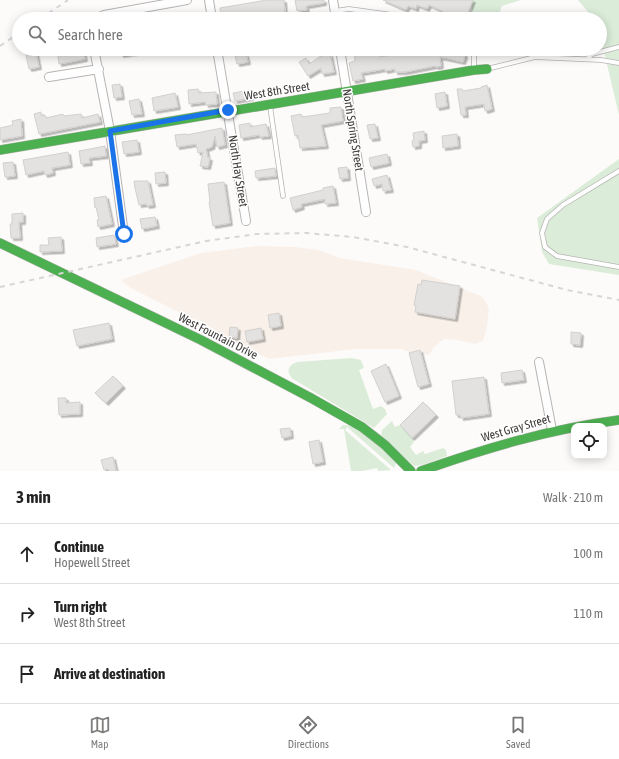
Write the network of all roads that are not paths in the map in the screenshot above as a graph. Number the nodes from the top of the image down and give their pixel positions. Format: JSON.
{"nodes":[{"id":1,"x":187,"y":0,"type":"edge"},
{"id":2,"x":209,"y":0,"type":"edge"},
{"id":3,"x":333,"y":0,"type":"edge"},
{"id":4,"x":121,"y":12,"type":"edge"},
{"id":5,"x":211,"y":12,"type":"edge"},
{"id":6,"x":335,"y":12,"type":"edge"},
{"id":7,"x":342,"y":12,"type":"edge"},
{"id":8,"x":371,"y":12,"type":"edge"},
{"id":9,"x":619,"y":47,"type":"edge"},
{"id":10,"x":607,"y":50,"type":"edge"},
{"id":11,"x":96,"y":56,"type":"edge"},
{"id":12,"x":218,"y":56,"type":"edge"},
{"id":13,"x":341,"y":56,"type":"edge"},
{"id":14,"x":474,"y":56,"type":"edge"},
{"id":15,"x":590,"y":56,"type":"edge"},
{"id":16,"x":588,"y":59,"type":"junction"},
{"id":17,"x":619,"y":63,"type":"edge"},
{"id":18,"x":99,"y":69,"type":"junction"},
{"id":19,"x":487,"y":69,"type":"joint"},
{"id":20,"x":474,"y":70,"type":"junction"},
{"id":21,"x":49,"y":77,"type":"dead end"},
{"id":22,"x":347,"y":92,"type":"junction"},
{"id":23,"x":270,"y":104,"type":"junction"},
{"id":24,"x":228,"y":110,"type":"junction"},
{"id":25,"x":110,"y":131,"type":"junction"},
{"id":26,"x":0,"y":150,"type":"edge"},
{"id":27,"x":619,"y":171,"type":"edge"},
{"id":28,"x":283,"y":196,"type":"dead end"},
{"id":29,"x":366,"y":212,"type":"dead end"},
{"id":30,"x":246,"y":221,"type":"dead end"},
{"id":31,"x":124,"y":234,"type":"dead end"},
{"id":32,"x":0,"y":243,"type":"edge"},
{"id":33,"x":619,"y":267,"type":"edge"},
{"id":34,"x":539,"y":362,"type":"dead end"},
{"id":35,"x":619,"y":420,"type":"edge"},
{"id":36,"x":552,"y":430,"type":"junction"},
{"id":37,"x":411,"y":471,"type":"edge"},
{"id":38,"x":421,"y":471,"type":"edge"}],
"edges":[{"from":1,"to":4,"type":"street"},
{"from":2,"to":5,"type":"street"},
{"from":3,"to":6,"type":"street"},
{"from":7,"to":8,"type":"lane"},
{"from":9,"to":10,"type":"lane"},
{"from":11,"to":18,"type":"street"},
{"from":12,"to":24,"type":"street","name":"North Hay Street"},
{"from":13,"to":22,"type":"street","name":"North Spring Street"},
{"from":14,"to":20,"type":"lane"},
{"from":15,"to":16,"type":"lane"},
{"from":16,"to":17,"type":"lane"},
{"from":16,"to":19,"type":"lane"},
{"from":18,"to":21,"type":"street"},
{"from":18,"to":25,"type":"street"},
{"from":19,"to":20,"type":"street","name":"West 8th Street"},
{"from":20,"to":22,"type":"street","name":"West 8th Street"},
{"from":22,"to":23,"type":"street","name":"West 8th Street"},
{"from":22,"to":29,"type":"street","name":"North Spring Street"},
{"from":23,"to":24,"type":"street","name":"West 8th Street"},
{"from":23,"to":28,"type":"lane"},
{"from":24,"to":25,"type":"street","name":"West 8th Street"},
{"from":24,"to":30,"type":"street","name":"North Hay Street"},
{"from":25,"to":26,"type":"street","name":"West 8th Street"},
{"from":25,"to":31,"type":"street"},
{"from":27,"to":33,"type":"lane"},
{"from":32,"to":37,"type":"street","name":"West Fountain Drive"},
{"from":34,"to":36,"type":"street"},
{"from":35,"to":36,"type":"street","name":"West Gray Street"},
{"from":36,"to":38,"type":"street","name":"West Gray Street"}]}
